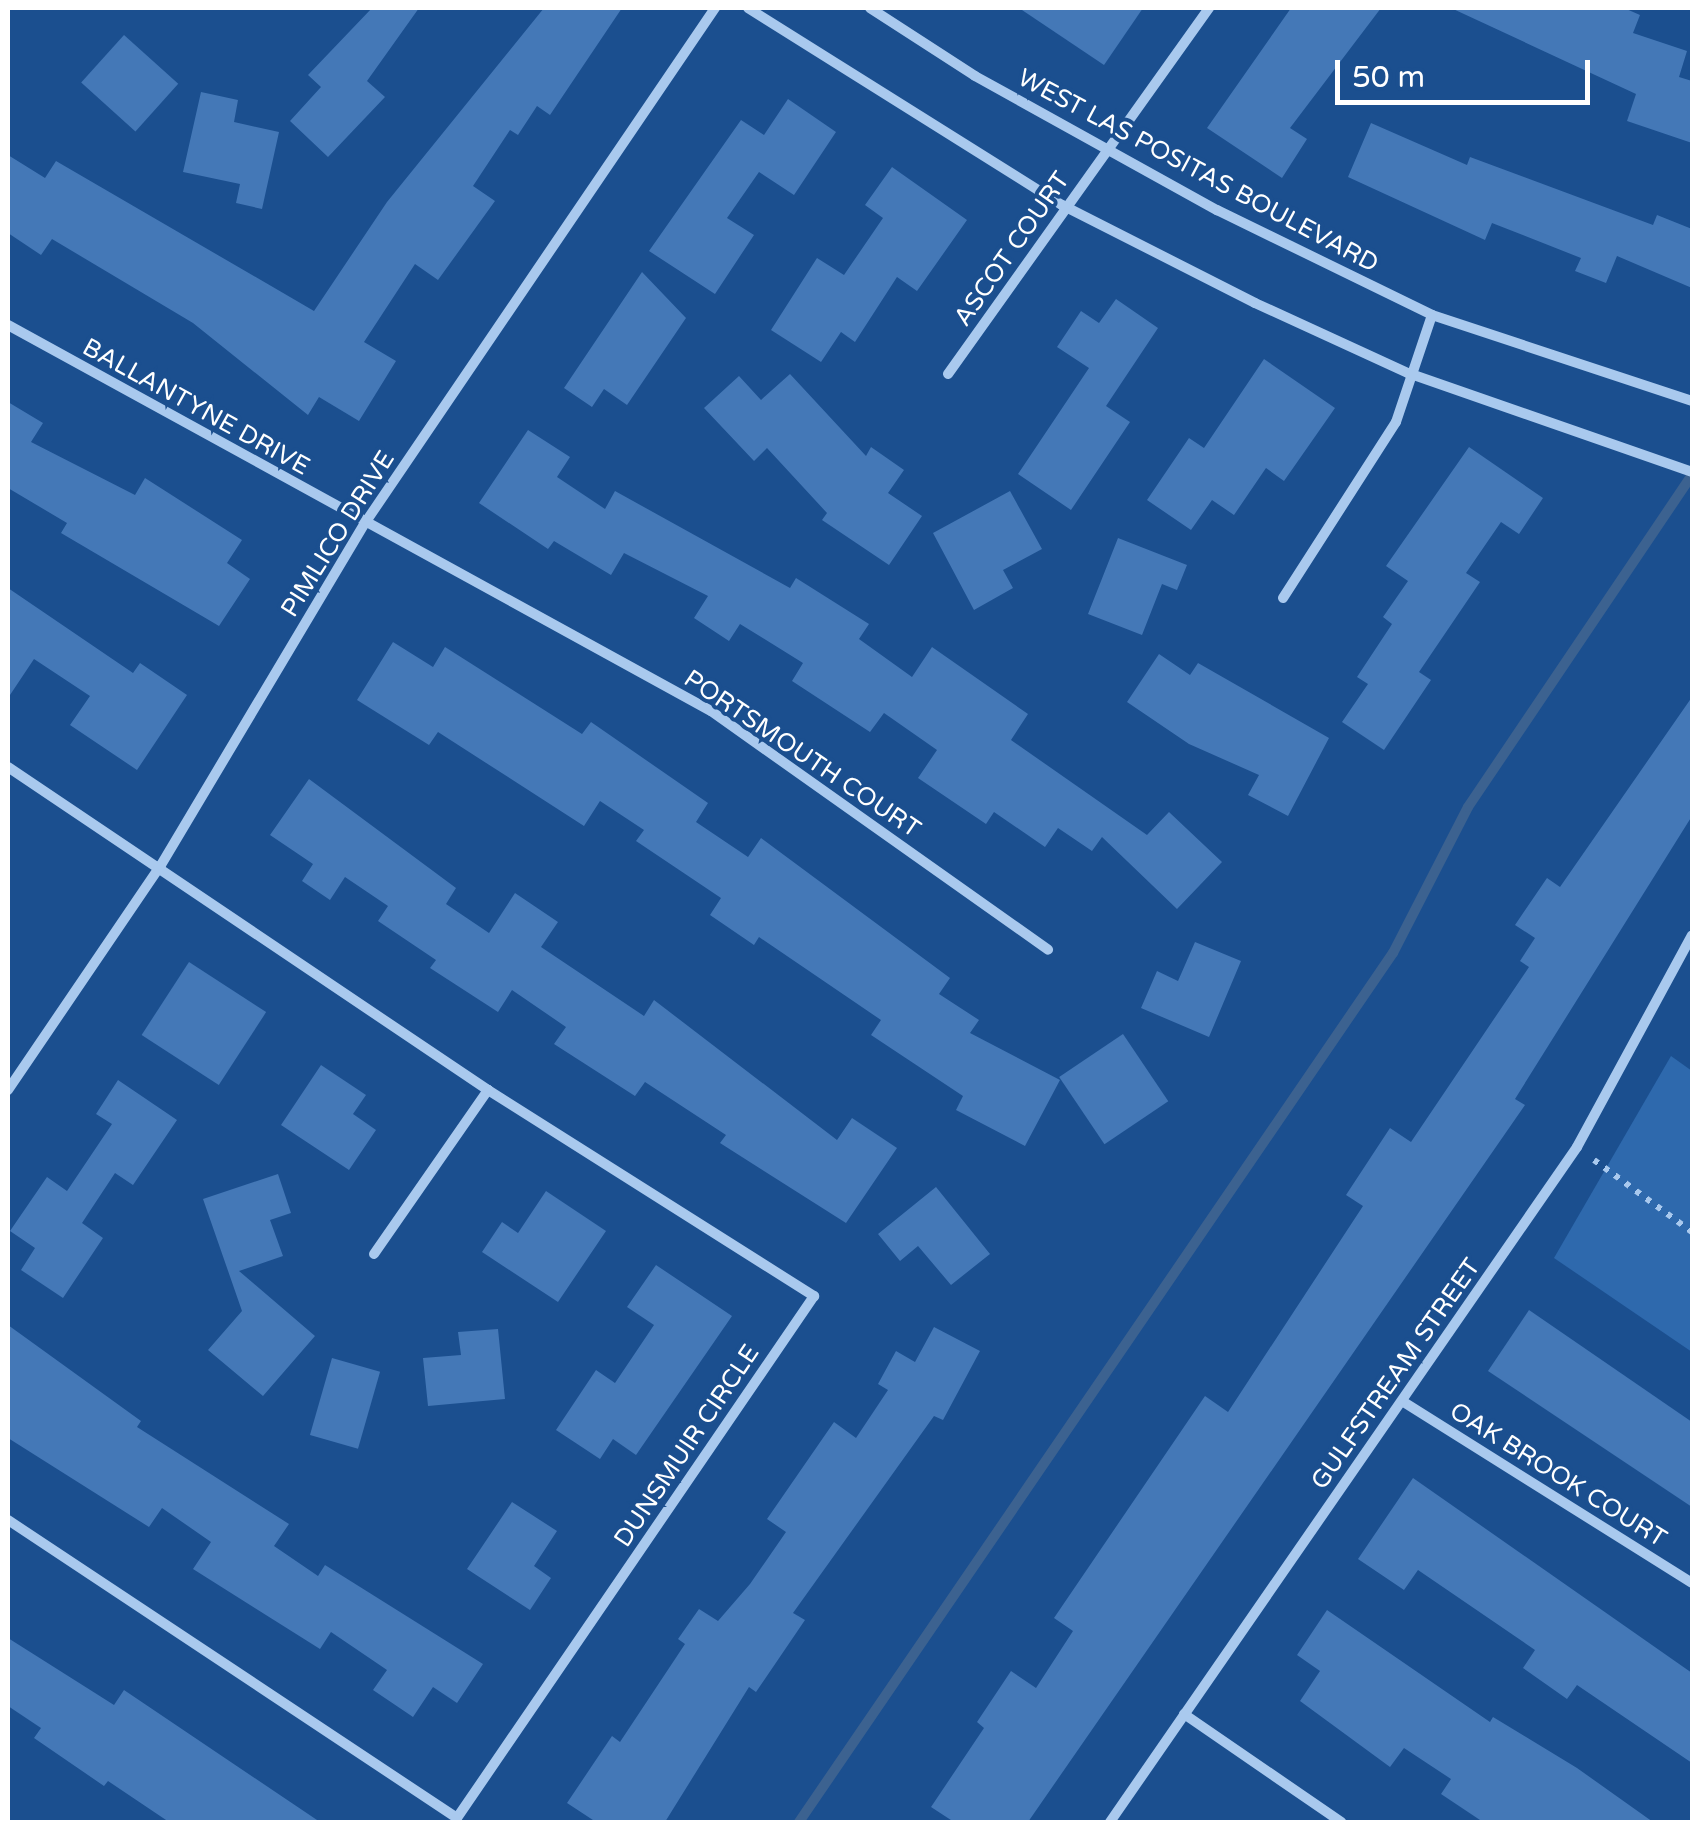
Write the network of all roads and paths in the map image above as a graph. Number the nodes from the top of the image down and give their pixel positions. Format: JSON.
{"nodes":[{"id":1,"x":715,"y":8,"type":"edge"},
{"id":2,"x":748,"y":8,"type":"edge"},
{"id":3,"x":870,"y":8,"type":"edge"},
{"id":4,"x":1209,"y":8,"type":"edge"},
{"id":5,"x":1112,"y":150,"type":"junction"},
{"id":6,"x":1062,"y":205,"type":"junction"},
{"id":7,"x":1432,"y":315,"type":"junction"},
{"id":8,"x":8,"y":325,"type":"edge"},
{"id":9,"x":1408,"y":372,"type":"junction"},
{"id":10,"x":948,"y":374,"type":"dead end"},
{"id":11,"x":1692,"y":401,"type":"edge"},
{"id":12,"x":1692,"y":472,"type":"edge"},
{"id":13,"x":365,"y":523,"type":"junction"},
{"id":14,"x":1283,"y":598,"type":"dead end"},
{"id":15,"x":8,"y":767,"type":"edge"},
{"id":16,"x":161,"y":865,"type":"junction"},
{"id":17,"x":1692,"y":935,"type":"edge"},
{"id":18,"x":1048,"y":950,"type":"dead end"},
{"id":19,"x":8,"y":1090,"type":"edge"},
{"id":20,"x":488,"y":1090,"type":"junction"},
{"id":21,"x":1577,"y":1147,"type":"junction"},
{"id":22,"x":1692,"y":1232,"type":"edge"},
{"id":23,"x":374,"y":1254,"type":"dead end"},
{"id":24,"x":1402,"y":1401,"type":"junction"},
{"id":25,"x":8,"y":1520,"type":"edge"},
{"id":26,"x":1692,"y":1582,"type":"edge"},
{"id":27,"x":1184,"y":1714,"type":"junction"},
{"id":28,"x":1110,"y":1822,"type":"edge"},
{"id":29,"x":1342,"y":1822,"type":"edge"}],
"edges":[{"from":1,"to":13,"type":"street","name":"PIMLICO DRIVE"},
{"from":2,"to":6,"type":"street"},
{"from":3,"to":5,"type":"street","name":"WEST LAS POSITAS BOULEVARD"},
{"from":4,"to":5,"type":"street","name":"ASCOT COURT"},
{"from":5,"to":6,"type":"street","name":"ASCOT COURT"},
{"from":5,"to":7,"type":"street","name":"WEST LAS POSITAS BOULEVARD"},
{"from":6,"to":9,"type":"street"},
{"from":6,"to":10,"type":"street","name":"ASCOT COURT"},
{"from":7,"to":9,"type":"street"},
{"from":7,"to":11,"type":"street","name":"WEST LAS POSITAS BOULEVARD"},
{"from":8,"to":13,"type":"street","name":"BALLANTYNE DRIVE"},
{"from":9,"to":12,"type":"street"},
{"from":9,"to":14,"type":"street"},
{"from":13,"to":16,"type":"street","name":"PIMLICO DRIVE"},
{"from":13,"to":18,"type":"street","name":"PORTSMOUTH COURT"},
{"from":15,"to":16,"type":"street","name":"DUNSMUIR CIRCLE"},
{"from":16,"to":19,"type":"street","name":"PIMLICO DRIVE"},
{"from":16,"to":20,"type":"street","name":"DUNSMUIR CIRCLE"},
{"from":17,"to":21,"type":"street","name":"GULFSTREAM STREET"},
{"from":20,"to":23,"type":"street"},
{"from":20,"to":25,"type":"street","name":"DUNSMUIR CIRCLE"},
{"from":21,"to":22,"type":"path"},
{"from":21,"to":24,"type":"street","name":"GULFSTREAM STREET"},
{"from":24,"to":26,"type":"street","name":"OAK BROOK COURT"},
{"from":24,"to":27,"type":"street","name":"GULFSTREAM STREET"},
{"from":27,"to":28,"type":"street","name":"GULFSTREAM STREET"},
{"from":27,"to":29,"type":"street"}]}
